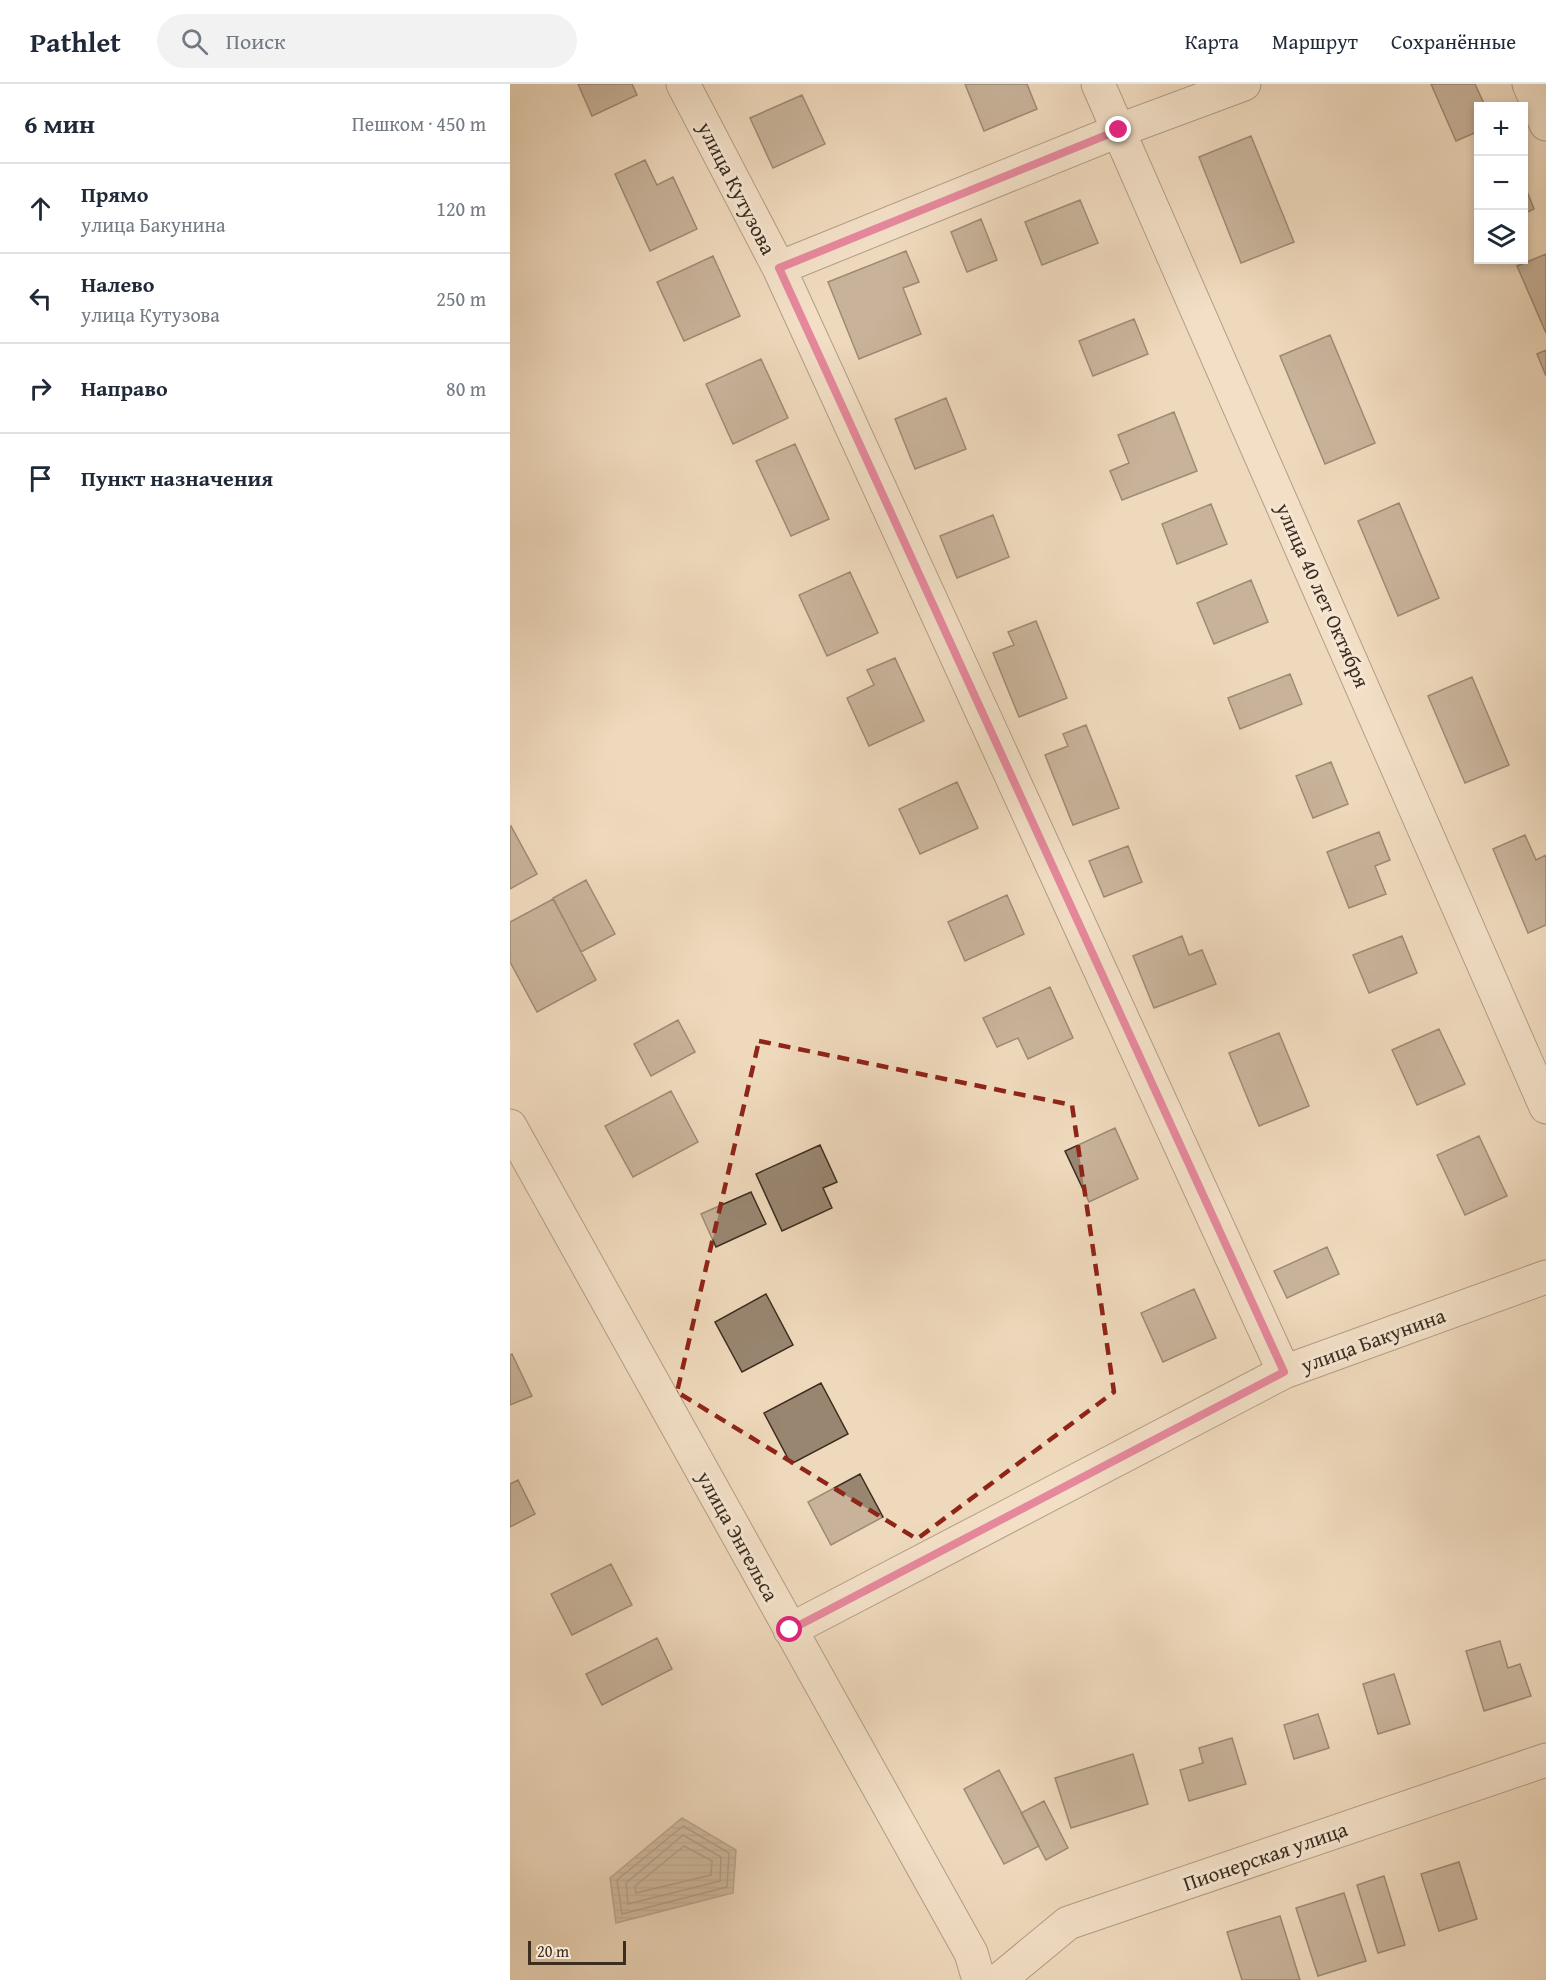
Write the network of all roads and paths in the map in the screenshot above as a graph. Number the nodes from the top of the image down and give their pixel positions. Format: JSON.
{"nodes":[{"id":1,"x":683,"y":84,"type":"edge"},
{"id":2,"x":1098,"y":84,"type":"edge"},
{"id":3,"x":1244,"y":84,"type":"edge"},
{"id":4,"x":1529,"y":84,"type":"edge"},
{"id":5,"x":1546,"y":124,"type":"edge"},
{"id":6,"x":1119,"y":130,"type":"junction"},
{"id":7,"x":779,"y":268,"type":"junction"},
{"id":8,"x":1546,"y":1107,"type":"edge"},
{"id":9,"x":510,"y":1126,"type":"edge"},
{"id":10,"x":1546,"y":1277,"type":"edge"},
{"id":11,"x":1284,"y":1372,"type":"junction"},
{"id":12,"x":790,"y":1630,"type":"junction"},
{"id":13,"x":1546,"y":1760,"type":"edge"},
{"id":14,"x":979,"y":1980,"type":"edge"},
{"id":15,"x":999,"y":1980,"type":"edge"}],
"edges":[{"from":1,"to":7,"type":"street","name":"улица Кутузова"},
{"from":2,"to":6,"type":"street","name":"улица 40 лет Октября"},
{"from":3,"to":6,"type":"street"},
{"from":4,"to":5,"type":"street"},
{"from":6,"to":7,"type":"street"},
{"from":6,"to":8,"type":"street","name":"улица 40 лет Октября"},
{"from":7,"to":11,"type":"street","name":"улица Кутузова"},
{"from":9,"to":12,"type":"street","name":"улица Энгельса"},
{"from":10,"to":11,"type":"street","name":"улица Бакунина"},
{"from":11,"to":12,"type":"street","name":"улица Бакунина"},
{"from":12,"to":14,"type":"street","name":"улица Энгельса"},
{"from":13,"to":15,"type":"street","name":"Пионерская улица"}]}
